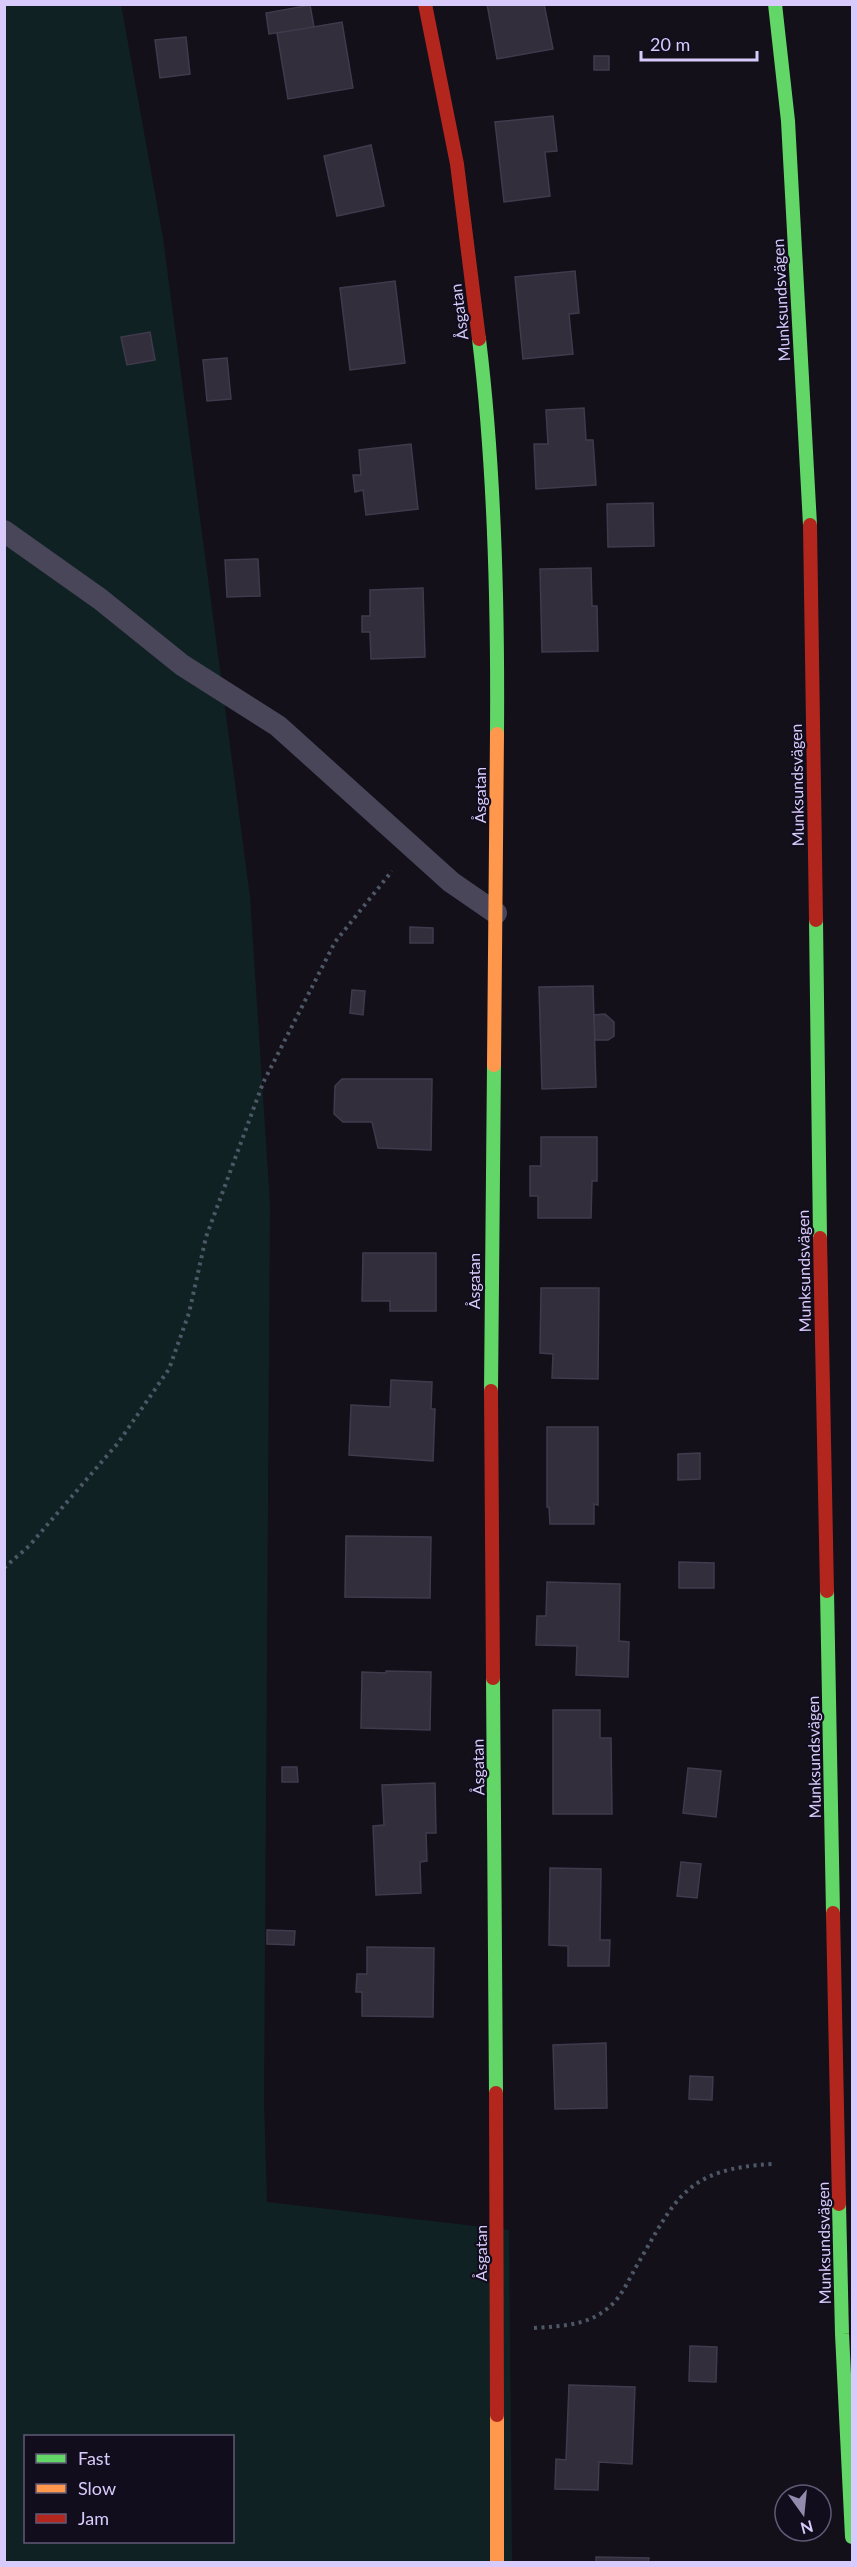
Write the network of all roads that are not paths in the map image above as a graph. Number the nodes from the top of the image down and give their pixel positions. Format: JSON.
{"nodes":[{"id":1,"x":425,"y":4,"type":"edge"},
{"id":2,"x":775,"y":4,"type":"edge"},
{"id":3,"x":4,"y":531,"type":"edge"},
{"id":4,"x":496,"y":913,"type":"junction"},
{"id":5,"x":852,"y":2537,"type":"edge"},
{"id":6,"x":497,"y":2562,"type":"edge"}],
"edges":[{"from":1,"to":4,"type":"street","name":"Åsgatan"},
{"from":2,"to":5,"type":"street","name":"Munksundsvägen"},
{"from":3,"to":4,"type":"lane"},
{"from":4,"to":6,"type":"street","name":"Åsgatan"}]}
